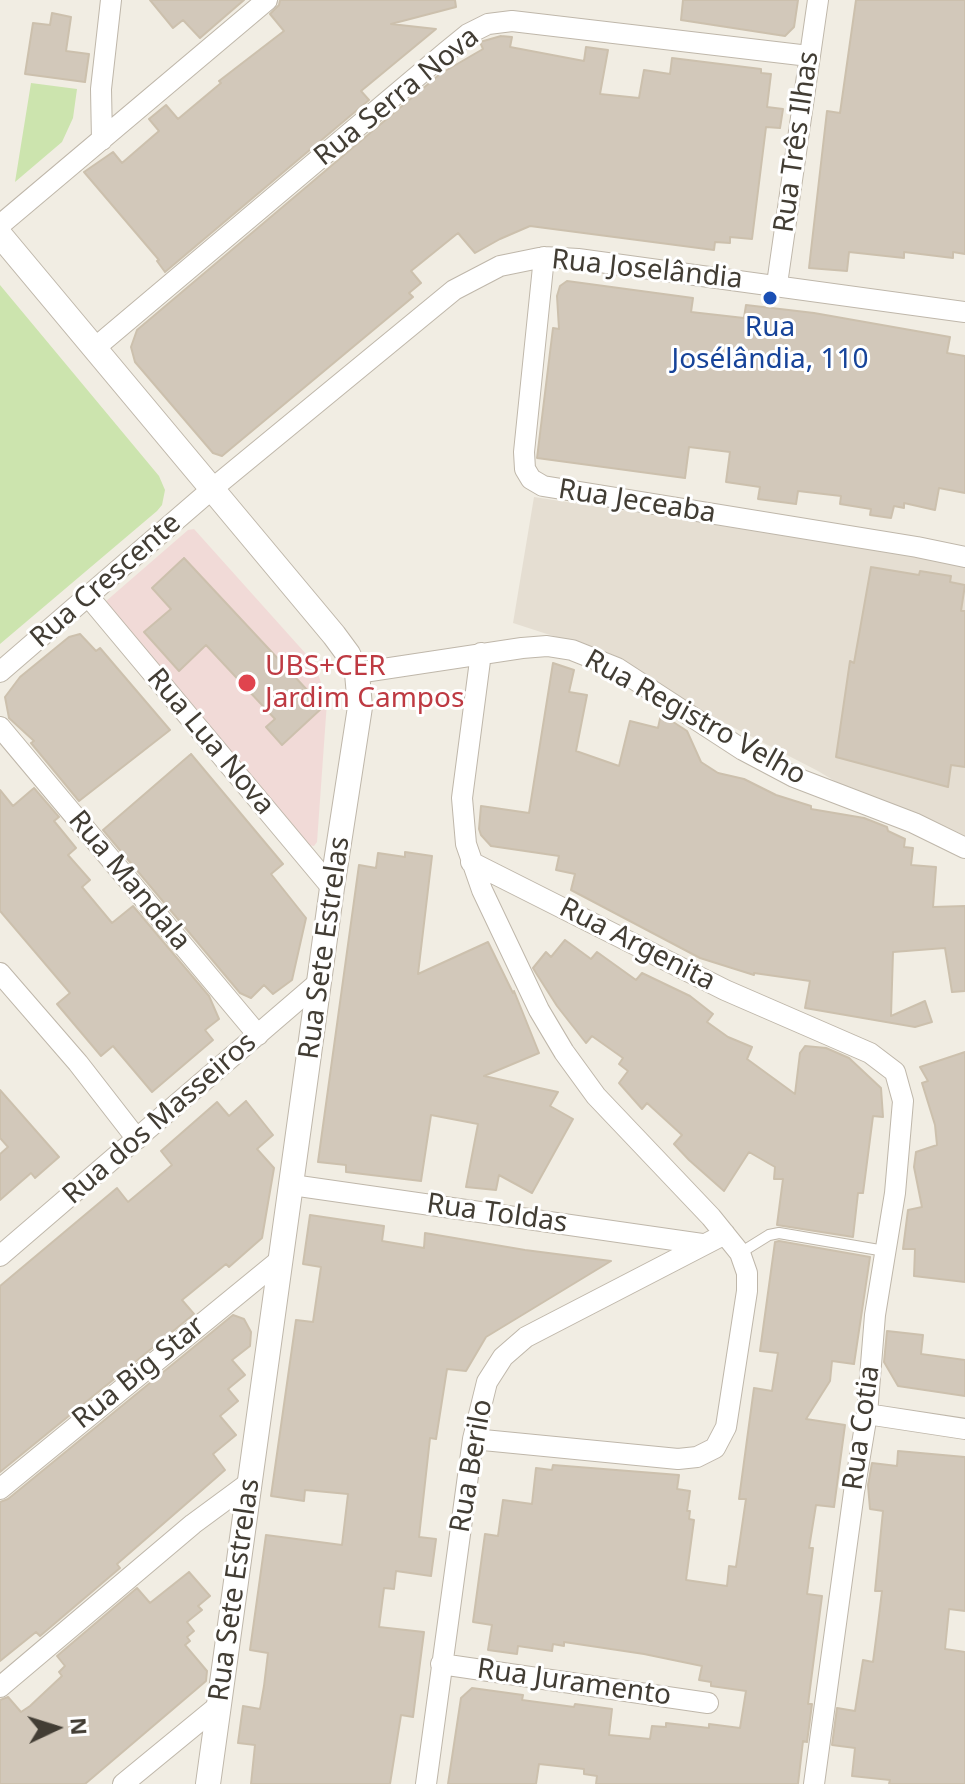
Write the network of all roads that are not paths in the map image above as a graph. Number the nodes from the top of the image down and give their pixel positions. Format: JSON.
{"nodes":[{"id":1,"x":111,"y":0,"type":"edge"},
{"id":2,"x":267,"y":0,"type":"edge"},
{"id":3,"x":818,"y":0,"type":"edge"},
{"id":4,"x":809,"y":56,"type":"junction"},
{"id":5,"x":102,"y":140,"type":"junction"},
{"id":6,"x":0,"y":225,"type":"edge"},
{"id":7,"x":0,"y":235,"type":"edge"},
{"id":8,"x":544,"y":257,"type":"junction"},
{"id":9,"x":777,"y":284,"type":"junction"},
{"id":10,"x":965,"y":312,"type":"edge"},
{"id":11,"x":96,"y":347,"type":"junction"},
{"id":12,"x":212,"y":489,"type":"junction"},
{"id":13,"x":965,"y":557,"type":"edge"},
{"id":14,"x":88,"y":596,"type":"junction"},
{"id":15,"x":481,"y":653,"type":"junction"},
{"id":16,"x":0,"y":672,"type":"edge"},
{"id":17,"x":357,"y":673,"type":"junction"},
{"id":18,"x":0,"y":727,"type":"edge"},
{"id":19,"x":965,"y":848,"type":"edge"},
{"id":20,"x":471,"y":862,"type":"junction"},
{"id":21,"x":332,"y":888,"type":"junction"},
{"id":22,"x":0,"y":973,"type":"edge"},
{"id":23,"x":320,"y":981,"type":"junction"},
{"id":24,"x":258,"y":1035,"type":"junction"},
{"id":25,"x":895,"y":1072,"type":"joint"},
{"id":26,"x":137,"y":1139,"type":"junction"},
{"id":27,"x":292,"y":1185,"type":"junction"},
{"id":28,"x":725,"y":1234,"type":"junction"},
{"id":29,"x":702,"y":1244,"type":"junction"},
{"id":30,"x":885,"y":1251,"type":"junction"},
{"id":31,"x":740,"y":1253,"type":"junction"},
{"id":32,"x":0,"y":1256,"type":"edge"},
{"id":33,"x":281,"y":1259,"type":"junction"},
{"id":34,"x":867,"y":1414,"type":"junction"},
{"id":35,"x":965,"y":1429,"type":"edge"},
{"id":36,"x":473,"y":1439,"type":"junction"},
{"id":37,"x":250,"y":1482,"type":"junction"},
{"id":38,"x":0,"y":1489,"type":"edge"},
{"id":39,"x":441,"y":1664,"type":"junction"},
{"id":40,"x":0,"y":1687,"type":"edge"},
{"id":41,"x":708,"y":1703,"type":"dead end"},
{"id":42,"x":218,"y":1706,"type":"junction"},
{"id":43,"x":123,"y":1784,"type":"edge"},
{"id":44,"x":208,"y":1784,"type":"edge"},
{"id":45,"x":426,"y":1784,"type":"edge"},
{"id":46,"x":814,"y":1784,"type":"edge"}],
"edges":[{"from":1,"to":5,"type":"street"},
{"from":2,"to":5,"type":"street"},
{"from":3,"to":4,"type":"street","name":"Rua Três Ilhas"},
{"from":4,"to":9,"type":"street","name":"Rua Três Ilhas"},
{"from":4,"to":11,"type":"street","name":"Rua Serra Nova"},
{"from":5,"to":6,"type":"street"},
{"from":7,"to":11,"type":"street","name":"Rua Sete Estrelas"},
{"from":8,"to":9,"type":"street","name":"Rua Joselândia"},
{"from":8,"to":12,"type":"street","name":"Rua Joselândia"},
{"from":8,"to":13,"type":"street","name":"Rua Jeceaba"},
{"from":9,"to":10,"type":"street","name":"Rua Joselândia"},
{"from":11,"to":12,"type":"street","name":"Rua Sete Estrelas"},
{"from":12,"to":14,"type":"street","name":"Rua Crescente"},
{"from":12,"to":17,"type":"street","name":"Rua Sete Estrelas"},
{"from":14,"to":16,"type":"street","name":"Rua Crescente"},
{"from":14,"to":21,"type":"street","name":"Rua Lua Nova"},
{"from":15,"to":17,"type":"street","name":"Rua Registro Velho"},
{"from":15,"to":19,"type":"street","name":"Rua Registro Velho"},
{"from":15,"to":20,"type":"street"},
{"from":17,"to":21,"type":"street","name":"Rua Sete Estrelas"},
{"from":18,"to":24,"type":"street","name":"Rua Mandala"},
{"from":20,"to":25,"type":"street","name":"Rua Argenita"},
{"from":20,"to":28,"type":"street"},
{"from":21,"to":23,"type":"street","name":"Rua Sete Estrelas"},
{"from":22,"to":26,"type":"street"},
{"from":23,"to":24,"type":"street","name":"Rua dos Masseiros"},
{"from":23,"to":27,"type":"street","name":"Rua Sete Estrelas"},
{"from":24,"to":26,"type":"street","name":"Rua dos Masseiros"},
{"from":25,"to":30,"type":"street","name":"Rua Cotia"},
{"from":26,"to":32,"type":"street","name":"Rua dos Masseiros"},
{"from":27,"to":29,"type":"street","name":"Rua Toldas"},
{"from":27,"to":33,"type":"street","name":"Rua Sete Estrelas"},
{"from":28,"to":29,"type":"street","name":"Rua Berilo"},
{"from":28,"to":31,"type":"street"},
{"from":29,"to":36,"type":"street","name":"Rua Berilo"},
{"from":30,"to":31,"type":"lane"},
{"from":30,"to":34,"type":"street","name":"Rua Cotia"},
{"from":31,"to":36,"type":"street"},
{"from":33,"to":37,"type":"street","name":"Rua Sete Estrelas"},
{"from":33,"to":38,"type":"street","name":"Rua Big Star"},
{"from":34,"to":35,"type":"street"},
{"from":34,"to":46,"type":"street","name":"Rua Cotia"},
{"from":36,"to":39,"type":"street","name":"Rua Berilo"},
{"from":37,"to":40,"type":"street"},
{"from":37,"to":42,"type":"street","name":"Rua Sete Estrelas"},
{"from":39,"to":41,"type":"street","name":"Rua Juramento"},
{"from":39,"to":45,"type":"street","name":"Rua Berilo"},
{"from":42,"to":43,"type":"street"},
{"from":42,"to":44,"type":"street","name":"Rua Sete Estrelas"}]}
